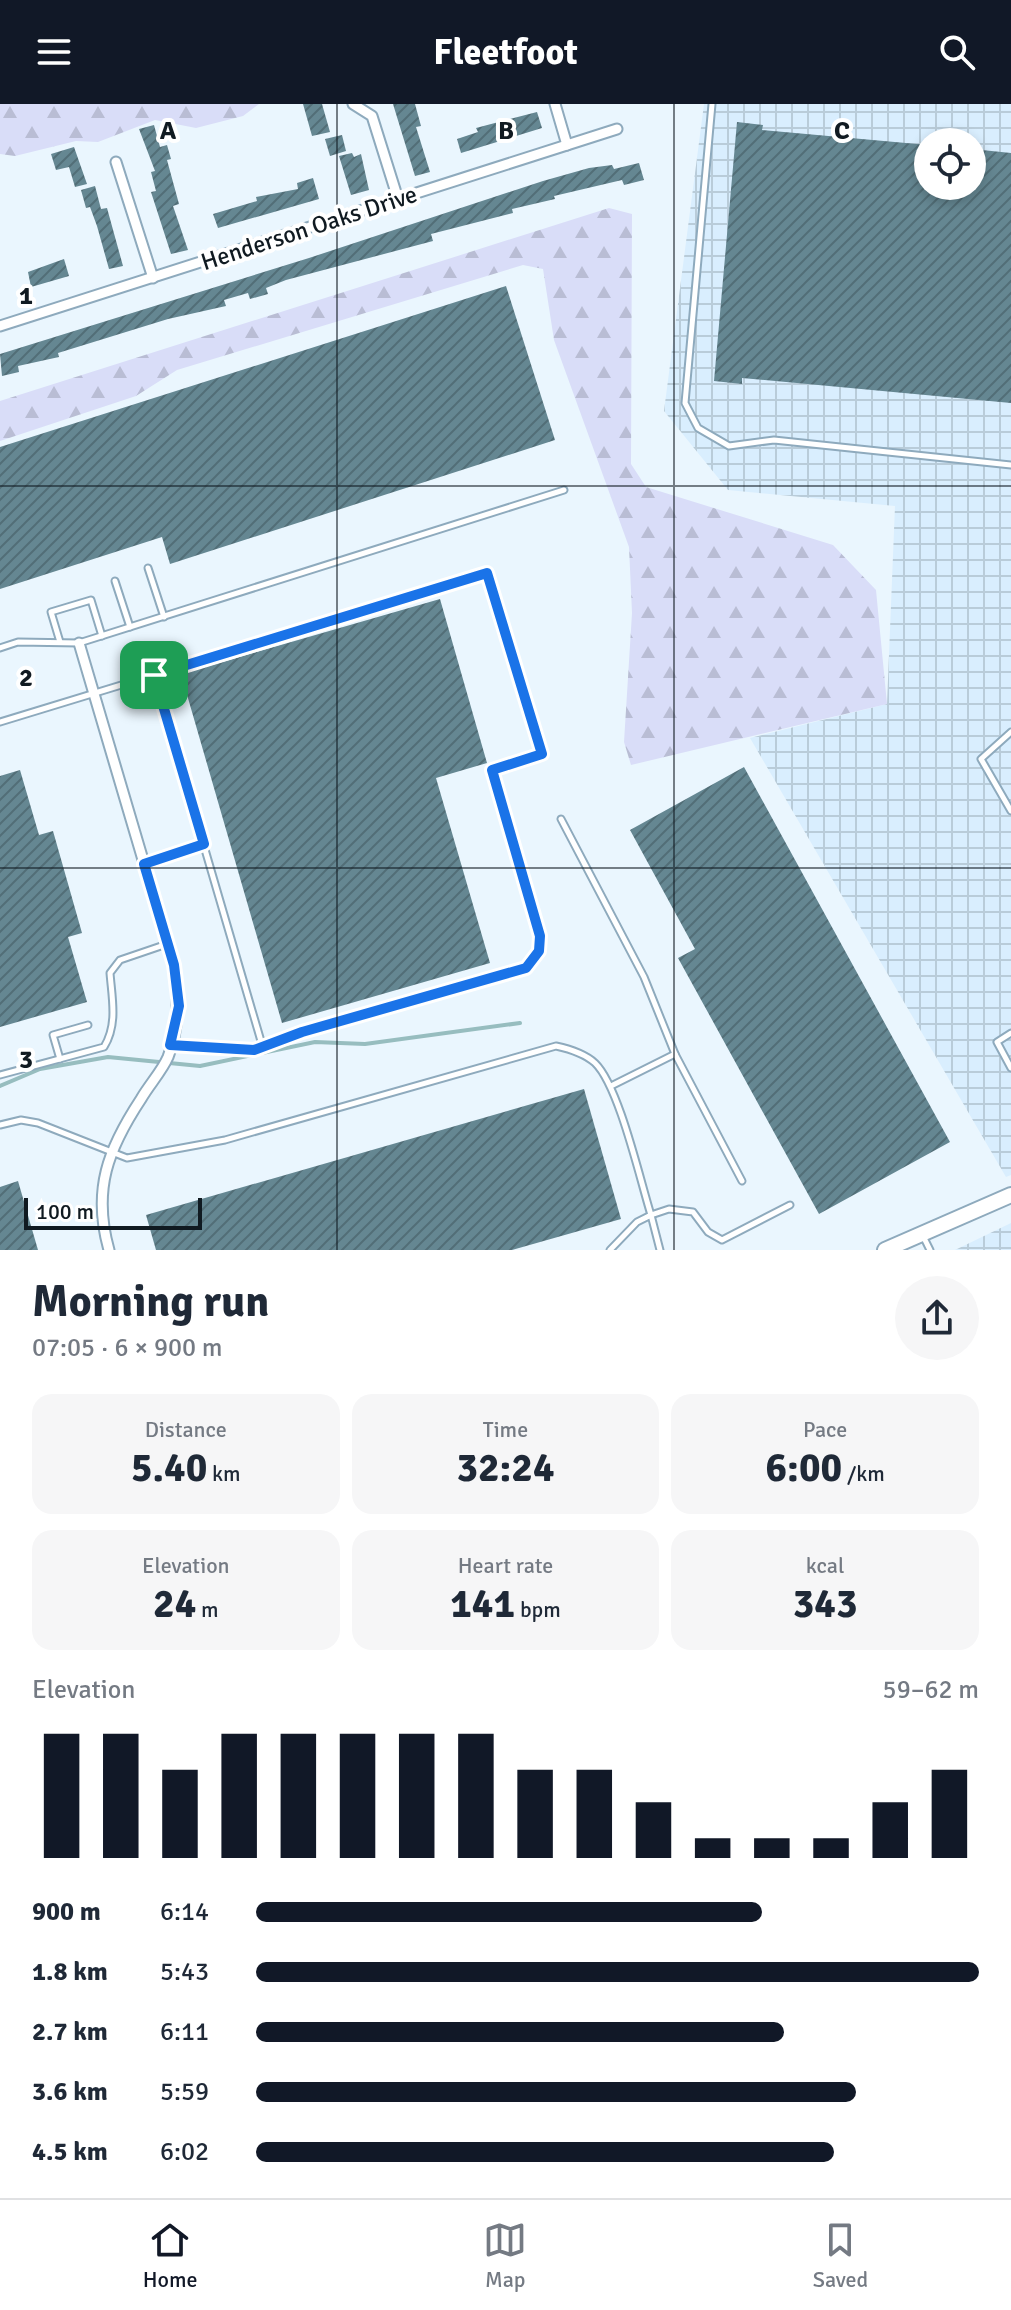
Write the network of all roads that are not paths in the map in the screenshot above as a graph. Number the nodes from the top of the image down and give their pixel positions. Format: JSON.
{"nodes":[{"id":1,"x":353,"y":104,"type":"edge"},
{"id":2,"x":555,"y":104,"type":"edge"},
{"id":3,"x":712,"y":104,"type":"edge"},
{"id":4,"x":617,"y":129,"type":"dead end"},
{"id":5,"x":567,"y":145,"type":"junction"},
{"id":6,"x":116,"y":162,"type":"dead end"},
{"id":7,"x":398,"y":199,"type":"junction"},
{"id":8,"x":153,"y":278,"type":"junction"},
{"id":9,"x":0,"y":326,"type":"edge"},
{"id":10,"x":1011,"y":465,"type":"edge"},
{"id":11,"x":564,"y":490,"type":"dead end"},
{"id":12,"x":148,"y":568,"type":"dead end"},
{"id":13,"x":115,"y":581,"type":"dead end"},
{"id":14,"x":164,"y":617,"type":"junction"},
{"id":15,"x":130,"y":627,"type":"junction"},
{"id":16,"x":102,"y":636,"type":"junction"},
{"id":17,"x":60,"y":642,"type":"junction"},
{"id":18,"x":79,"y":643,"type":"junction"},
{"id":19,"x":0,"y":648,"type":"edge"},
{"id":20,"x":154,"y":675,"type":"junction"},
{"id":21,"x":93,"y":693,"type":"junction"},
{"id":22,"x":0,"y":722,"type":"edge"},
{"id":23,"x":1011,"y":732,"type":"edge"},
{"id":24,"x":1011,"y":811,"type":"edge"},
{"id":25,"x":561,"y":819,"type":"dead end"},
{"id":26,"x":204,"y":844,"type":"junction"},
{"id":27,"x":144,"y":864,"type":"junction"},
{"id":28,"x":168,"y":944,"type":"junction"},
{"id":29,"x":88,"y":1025,"type":"dead end"},
{"id":30,"x":1011,"y":1033,"type":"edge"},
{"id":31,"x":170,"y":1045,"type":"junction"},
{"id":32,"x":263,"y":1048,"type":"junction"},
{"id":33,"x":675,"y":1054,"type":"junction"},
{"id":34,"x":60,"y":1059,"type":"junction"},
{"id":35,"x":1011,"y":1068,"type":"edge"},
{"id":36,"x":0,"y":1075,"type":"edge"},
{"id":37,"x":611,"y":1086,"type":"junction"},
{"id":38,"x":0,"y":1125,"type":"edge"},
{"id":39,"x":112,"y":1154,"type":"junction"},
{"id":40,"x":742,"y":1181,"type":"dead end"},
{"id":41,"x":1011,"y":1195,"type":"edge"},
{"id":42,"x":790,"y":1205,"type":"dead end"},
{"id":43,"x":651,"y":1215,"type":"junction"},
{"id":44,"x":922,"y":1235,"type":"junction"},
{"id":45,"x":109,"y":1250,"type":"edge"},
{"id":46,"x":610,"y":1250,"type":"edge"},
{"id":47,"x":660,"y":1250,"type":"edge"},
{"id":48,"x":885,"y":1250,"type":"edge"},
{"id":49,"x":930,"y":1250,"type":"edge"}],
"edges":[{"from":1,"to":7,"type":"street"},
{"from":2,"to":5,"type":"street"},
{"from":3,"to":10,"type":"lane"},
{"from":4,"to":5,"type":"street","name":"Henderson Oaks Drive"},
{"from":5,"to":7,"type":"street","name":"Henderson Oaks Drive"},
{"from":6,"to":8,"type":"street"},
{"from":7,"to":8,"type":"street","name":"Henderson Oaks Drive"},
{"from":8,"to":9,"type":"street","name":"Henderson Oaks Drive"},
{"from":11,"to":14,"type":"lane"},
{"from":12,"to":14,"type":"lane"},
{"from":13,"to":15,"type":"lane"},
{"from":14,"to":15,"type":"lane"},
{"from":15,"to":16,"type":"lane"},
{"from":16,"to":17,"type":"lane"},
{"from":16,"to":18,"type":"lane"},
{"from":17,"to":18,"type":"lane"},
{"from":17,"to":19,"type":"lane"},
{"from":18,"to":21,"type":"street"},
{"from":20,"to":21,"type":"lane"},
{"from":20,"to":26,"type":"lane"},
{"from":20,"to":32,"type":"lane"},
{"from":21,"to":22,"type":"lane"},
{"from":21,"to":27,"type":"street"},
{"from":23,"to":24,"type":"lane"},
{"from":25,"to":33,"type":"lane"},
{"from":26,"to":27,"type":"lane"},
{"from":26,"to":32,"type":"lane"},
{"from":27,"to":28,"type":"street"},
{"from":28,"to":31,"type":"street"},
{"from":28,"to":34,"type":"lane"},
{"from":29,"to":34,"type":"lane"},
{"from":30,"to":35,"type":"lane"},
{"from":31,"to":32,"type":"lane"},
{"from":31,"to":39,"type":"street"},
{"from":33,"to":37,"type":"lane"},
{"from":33,"to":40,"type":"lane"},
{"from":34,"to":36,"type":"lane"},
{"from":37,"to":39,"type":"lane"},
{"from":37,"to":43,"type":"lane"},
{"from":38,"to":39,"type":"lane"},
{"from":39,"to":45,"type":"street"},
{"from":41,"to":44,"type":"main road"},
{"from":42,"to":43,"type":"lane"},
{"from":43,"to":46,"type":"lane"},
{"from":43,"to":47,"type":"lane"},
{"from":44,"to":48,"type":"main road"},
{"from":44,"to":49,"type":"lane"}]}
